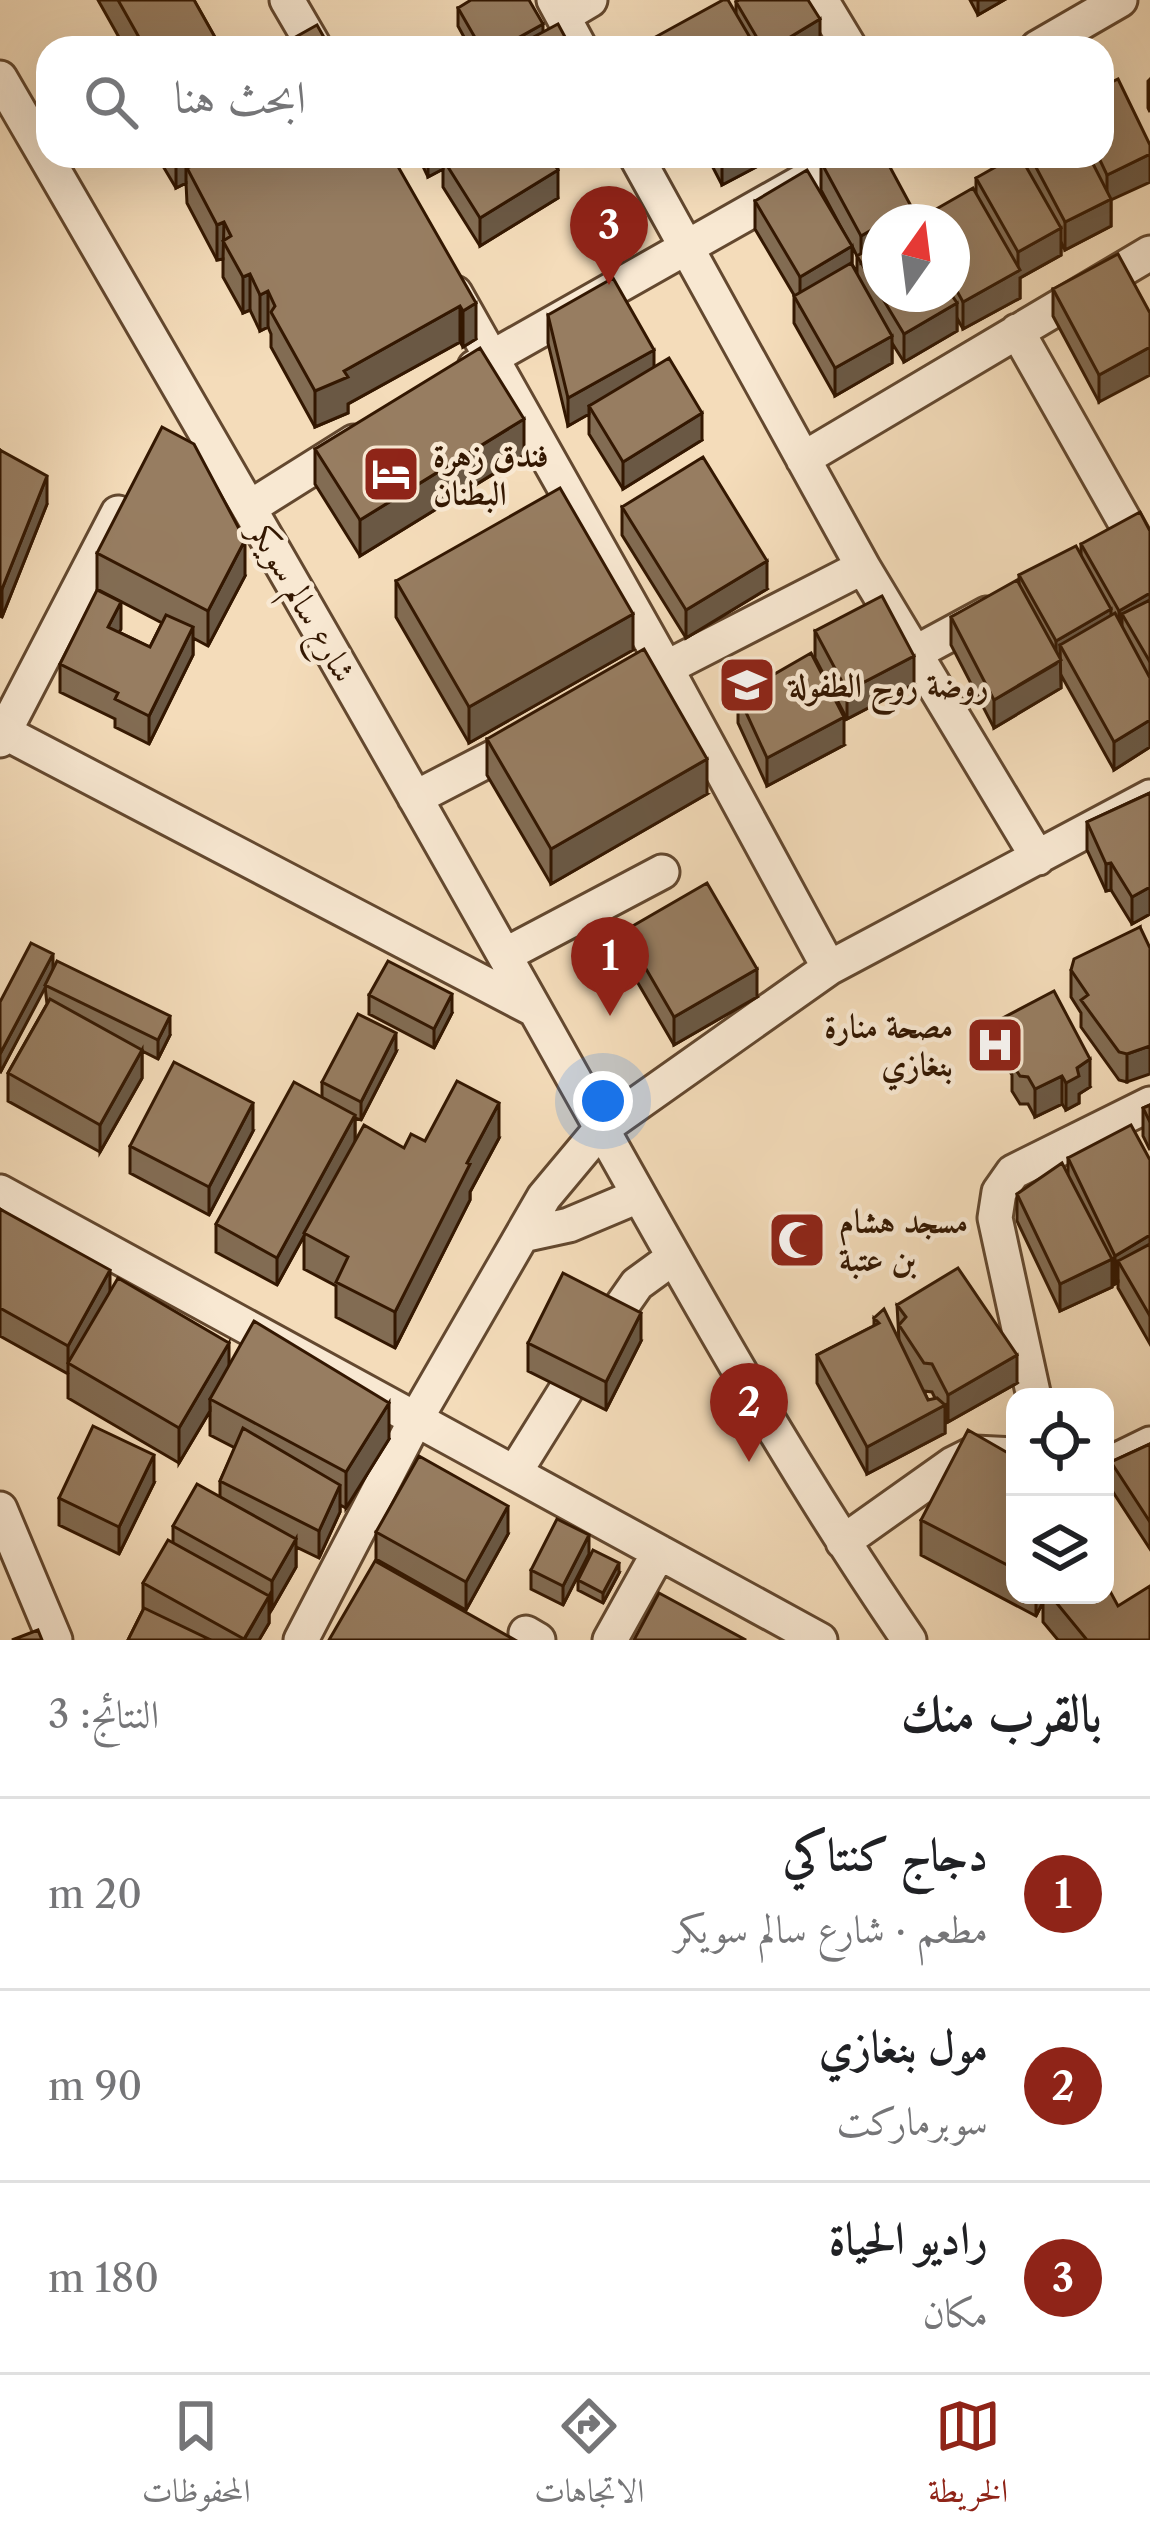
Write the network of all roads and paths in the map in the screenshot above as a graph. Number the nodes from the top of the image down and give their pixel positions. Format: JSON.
{"nodes":[{"id":1,"x":287,"y":0,"type":"edge"},
{"id":2,"x":821,"y":0,"type":"edge"},
{"id":3,"x":1120,"y":0,"type":"edge"},
{"id":4,"x":569,"y":6,"type":"edge"},
{"id":5,"x":308,"y":36,"type":"edge"},
{"id":6,"x":577,"y":36,"type":"edge"},
{"id":7,"x":843,"y":36,"type":"edge"},
{"id":8,"x":1058,"y":36,"type":"edge"},
{"id":9,"x":0,"y":78,"type":"edge"},
{"id":10,"x":36,"y":140,"type":"edge"},
{"id":11,"x":52,"y":168,"type":"edge"},
{"id":12,"x":642,"y":168,"type":"edge"},
{"id":13,"x":827,"y":168,"type":"edge"},
{"id":14,"x":684,"y":249,"type":"junction"},
{"id":15,"x":1150,"y":253,"type":"edge"},
{"id":16,"x":434,"y":256,"type":"edge"},
{"id":17,"x":1017,"y":332,"type":"junction"},
{"id":18,"x":492,"y":356,"type":"junction"},
{"id":19,"x":452,"y":382,"type":"edge"},
{"id":20,"x":182,"y":392,"type":"junction"},
{"id":21,"x":391,"y":419,"type":"edge"},
{"id":22,"x":162,"y":430,"type":"edge"},
{"id":23,"x":802,"y":459,"type":"junction"},
{"id":24,"x":132,"y":487,"type":"edge"},
{"id":25,"x":249,"y":508,"type":"junction"},
{"id":26,"x":1132,"y":536,"type":"edge"},
{"id":27,"x":863,"y":567,"type":"junction"},
{"id":28,"x":1014,"y":600,"type":"edge"},
{"id":29,"x":915,"y":653,"type":"junction"},
{"id":30,"x":666,"y":668,"type":"junction"},
{"id":31,"x":624,"y":690,"type":"edge"},
{"id":32,"x":561,"y":722,"type":"edge"},
{"id":33,"x":2,"y":734,"type":"edge"},
{"id":34,"x":1150,"y":797,"type":"edge"},
{"id":35,"x":415,"y":798,"type":"junction"},
{"id":36,"x":1038,"y":859,"type":"junction"},
{"id":37,"x":662,"y":872,"type":"dead end"},
{"id":38,"x":505,"y":955,"type":"junction"},
{"id":39,"x":829,"y":968,"type":"junction"},
{"id":40,"x":536,"y":1010,"type":"junction"},
{"id":41,"x":1150,"y":1104,"type":"edge"},
{"id":42,"x":600,"y":1130,"type":"junction"},
{"id":43,"x":0,"y":1192,"type":"edge"},
{"id":44,"x":638,"y":1196,"type":"junction"},
{"id":45,"x":523,"y":1234,"type":"junction"},
{"id":46,"x":674,"y":1257,"type":"junction"},
{"id":47,"x":609,"y":1324,"type":"edge"},
{"id":48,"x":1032,"y":1388,"type":"edge"},
{"id":49,"x":566,"y":1390,"type":"dead end"},
{"id":50,"x":417,"y":1417,"type":"junction"},
{"id":51,"x":1150,"y":1444,"type":"edge"},
{"id":52,"x":1006,"y":1455,"type":"edge"},
{"id":53,"x":1114,"y":1462,"type":"edge"},
{"id":54,"x":515,"y":1472,"type":"junction"},
{"id":55,"x":0,"y":1509,"type":"edge"},
{"id":56,"x":843,"y":1542,"type":"junction"},
{"id":57,"x":659,"y":1552,"type":"junction"},
{"id":58,"x":9,"y":1560,"type":"edge"},
{"id":59,"x":814,"y":1639,"type":"edge"},
{"id":60,"x":55,"y":1640,"type":"edge"},
{"id":61,"x":301,"y":1640,"type":"edge"},
{"id":62,"x":610,"y":1640,"type":"edge"},
{"id":63,"x":909,"y":1640,"type":"edge"}],
"edges":[{"from":1,"to":5,"type":"street"},
{"from":2,"to":7,"type":"street"},
{"from":3,"to":8,"type":"street"},
{"from":4,"to":6,"type":"street"},
{"from":9,"to":10,"type":"street","name":"شارع سالم سويكر"},
{"from":11,"to":20,"type":"street","name":"شارع سالم سويكر"},
{"from":12,"to":14,"type":"street"},
{"from":13,"to":14,"type":"street"},
{"from":14,"to":18,"type":"street"},
{"from":14,"to":23,"type":"street"},
{"from":15,"to":17,"type":"street"},
{"from":16,"to":18,"type":"street"},
{"from":17,"to":23,"type":"street"},
{"from":17,"to":26,"type":"street"},
{"from":18,"to":19,"type":"street"},
{"from":18,"to":30,"type":"street"},
{"from":20,"to":22,"type":"street"},
{"from":20,"to":25,"type":"street","name":"شارع سالم سويكر"},
{"from":21,"to":25,"type":"street"},
{"from":23,"to":27,"type":"street"},
{"from":24,"to":33,"type":"street"},
{"from":25,"to":35,"type":"street","name":"شارع سالم سويكر"},
{"from":27,"to":29,"type":"street"},
{"from":27,"to":30,"type":"street"},
{"from":28,"to":29,"type":"street"},
{"from":29,"to":36,"type":"street"},
{"from":30,"to":31,"type":"street"},
{"from":30,"to":39,"type":"street"},
{"from":32,"to":35,"type":"street"},
{"from":33,"to":40,"type":"street"},
{"from":34,"to":36,"type":"street"},
{"from":35,"to":38,"type":"street","name":"شارع سالم سويكر"},
{"from":36,"to":39,"type":"street"},
{"from":37,"to":38,"type":"street"},
{"from":38,"to":40,"type":"street","name":"شارع سالم سويكر"},
{"from":39,"to":42,"type":"street"},
{"from":40,"to":42,"type":"street","name":"شارع سالم سويكر"},
{"from":41,"to":48,"type":"street"},
{"from":42,"to":44,"type":"street","name":"شارع سالم سويكر"},
{"from":42,"to":45,"type":"street"},
{"from":43,"to":50,"type":"street"},
{"from":44,"to":45,"type":"street"},
{"from":44,"to":46,"type":"street","name":"شارع سالم سويكر"},
{"from":45,"to":50,"type":"street"},
{"from":46,"to":47,"type":"street"},
{"from":46,"to":56,"type":"street","name":"شارع سالم سويكر"},
{"from":49,"to":54,"type":"street"},
{"from":50,"to":54,"type":"street"},
{"from":50,"to":61,"type":"street"},
{"from":51,"to":53,"type":"street"},
{"from":52,"to":56,"type":"street"},
{"from":54,"to":57,"type":"street"},
{"from":55,"to":58,"type":"street"},
{"from":56,"to":63,"type":"street","name":"شارع سالم سويكر"},
{"from":57,"to":59,"type":"street"},
{"from":57,"to":62,"type":"street"},
{"from":58,"to":60,"type":"street"}]}
